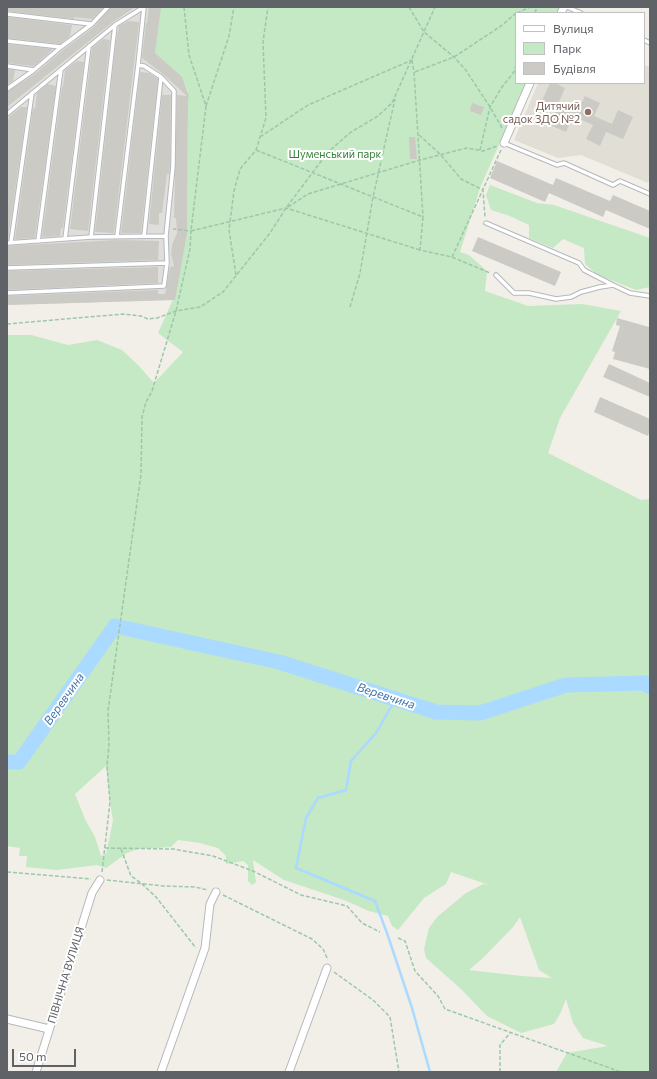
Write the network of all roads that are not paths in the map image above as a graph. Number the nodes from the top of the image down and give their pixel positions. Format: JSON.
{"nodes":[{"id":1,"x":108,"y":7,"type":"edge"},
{"id":2,"x":144,"y":7,"type":"edge"},
{"id":3,"x":567,"y":7,"type":"edge"},
{"id":4,"x":579,"y":12,"type":"edge"},
{"id":5,"x":7,"y":14,"type":"edge"},
{"id":6,"x":92,"y":24,"type":"junction"},
{"id":7,"x":115,"y":25,"type":"junction"},
{"id":8,"x":7,"y":41,"type":"edge"},
{"id":9,"x":89,"y":46,"type":"junction"},
{"id":10,"x":61,"y":47,"type":"junction"},
{"id":11,"x":138,"y":65,"type":"junction"},
{"id":12,"x":7,"y":66,"type":"edge"},
{"id":13,"x":61,"y":69,"type":"junction"},
{"id":14,"x":34,"y":70,"type":"junction"},
{"id":15,"x":162,"y":77,"type":"junction"},
{"id":16,"x":530,"y":84,"type":"edge"},
{"id":17,"x":7,"y":89,"type":"edge"},
{"id":18,"x":32,"y":93,"type":"junction"},
{"id":19,"x":7,"y":114,"type":"edge"},
{"id":20,"x":506,"y":140,"type":"joint"},
{"id":21,"x":650,"y":194,"type":"edge"},
{"id":22,"x":486,"y":223,"type":"road end"},
{"id":23,"x":117,"y":236,"type":"junction"},
{"id":24,"x":144,"y":236,"type":"junction"},
{"id":25,"x":166,"y":236,"type":"junction"},
{"id":26,"x":91,"y":237,"type":"junction"},
{"id":27,"x":65,"y":239,"type":"junction"},
{"id":28,"x":38,"y":241,"type":"junction"},
{"id":29,"x":9,"y":242,"type":"edge"},
{"id":30,"x":167,"y":263,"type":"junction"},
{"id":31,"x":7,"y":268,"type":"edge"},
{"id":32,"x":496,"y":275,"type":"road end"},
{"id":33,"x":614,"y":285,"type":"junction"},
{"id":34,"x":7,"y":293,"type":"edge"},
{"id":35,"x":650,"y":296,"type":"edge"},
{"id":36,"x":100,"y":880,"type":"road end"},
{"id":37,"x":216,"y":892,"type":"road end"},
{"id":38,"x":327,"y":968,"type":"road end"},
{"id":39,"x":7,"y":1019,"type":"edge"},
{"id":40,"x":49,"y":1029,"type":"junction"},
{"id":41,"x":36,"y":1072,"type":"edge"},
{"id":42,"x":161,"y":1072,"type":"edge"},
{"id":43,"x":290,"y":1072,"type":"edge"}],
"edges":[{"from":1,"to":6,"type":"lane"},
{"from":2,"to":7,"type":"lane"},
{"from":2,"to":11,"type":"lane"},
{"from":3,"to":4,"type":"lane"},
{"from":5,"to":6,"type":"lane"},
{"from":6,"to":10,"type":"lane"},
{"from":7,"to":9,"type":"lane"},
{"from":7,"to":26,"type":"lane"},
{"from":8,"to":10,"type":"lane"},
{"from":9,"to":13,"type":"lane"},
{"from":9,"to":27,"type":"lane"},
{"from":10,"to":14,"type":"lane"},
{"from":11,"to":15,"type":"lane"},
{"from":11,"to":23,"type":"lane"},
{"from":12,"to":14,"type":"lane"},
{"from":13,"to":18,"type":"lane"},
{"from":13,"to":28,"type":"lane"},
{"from":14,"to":17,"type":"lane"},
{"from":15,"to":24,"type":"lane"},
{"from":15,"to":25,"type":"lane"},
{"from":16,"to":20,"type":"street"},
{"from":18,"to":19,"type":"lane"},
{"from":18,"to":29,"type":"lane"},
{"from":20,"to":21,"type":"lane"},
{"from":22,"to":33,"type":"lane"},
{"from":23,"to":24,"type":"lane"},
{"from":23,"to":26,"type":"lane"},
{"from":24,"to":25,"type":"lane"},
{"from":25,"to":30,"type":"lane"},
{"from":26,"to":27,"type":"lane"},
{"from":27,"to":28,"type":"lane"},
{"from":28,"to":29,"type":"lane"},
{"from":30,"to":31,"type":"lane"},
{"from":30,"to":34,"type":"lane"},
{"from":32,"to":33,"type":"lane"},
{"from":33,"to":35,"type":"lane"},
{"from":36,"to":40,"type":"street","name":"ПІВНІЧНА ВУЛИЦЯ"},
{"from":37,"to":42,"type":"street"},
{"from":38,"to":43,"type":"street"},
{"from":39,"to":40,"type":"street"},
{"from":40,"to":41,"type":"street","name":"ПІВНІЧНА ВУЛИЦЯ"}]}
